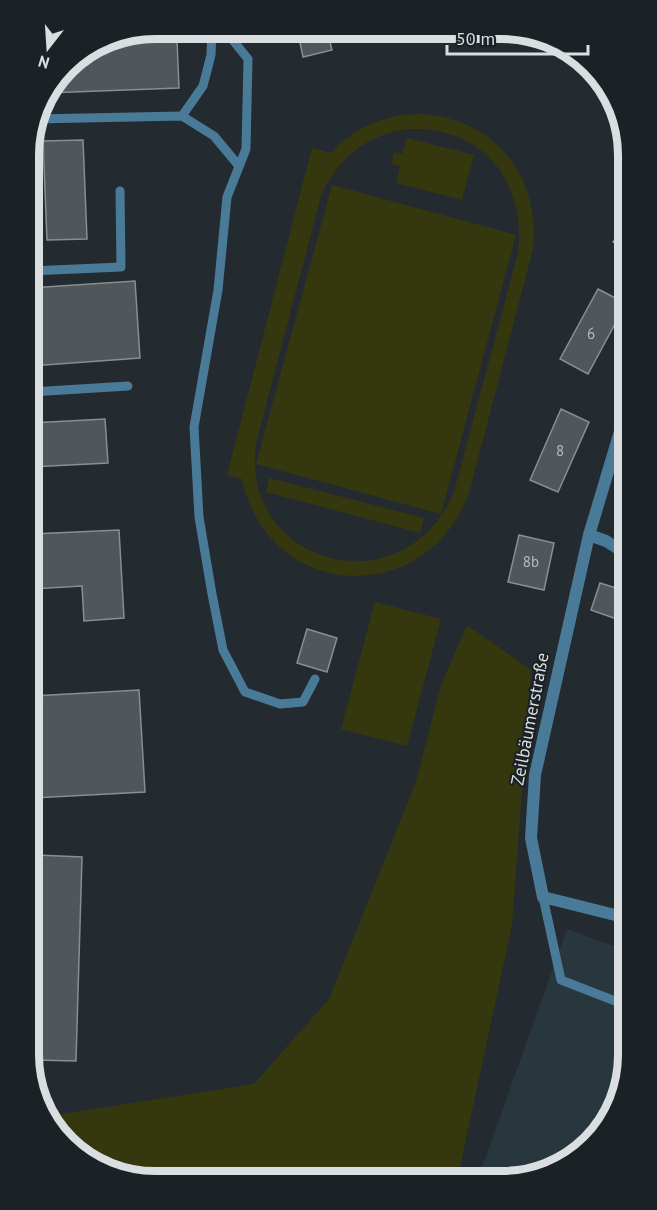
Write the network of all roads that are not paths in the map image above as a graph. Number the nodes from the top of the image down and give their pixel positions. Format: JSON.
{"nodes":[{"id":1,"x":212,"y":39,"type":"edge"},
{"id":2,"x":232,"y":39,"type":"edge"},
{"id":3,"x":182,"y":116,"type":"junction"},
{"id":4,"x":45,"y":119,"type":"edge"},
{"id":5,"x":239,"y":166,"type":"junction"},
{"id":6,"x":120,"y":191,"type":"dead end"},
{"id":7,"x":39,"y":271,"type":"edge"},
{"id":8,"x":128,"y":386,"type":"dead end"},
{"id":9,"x":39,"y":392,"type":"edge"},
{"id":10,"x":618,"y":438,"type":"edge"},
{"id":11,"x":589,"y":535,"type":"junction"},
{"id":12,"x":618,"y":549,"type":"edge"},
{"id":13,"x":315,"y":678,"type":"dead end"},
{"id":14,"x":543,"y":897,"type":"junction"},
{"id":15,"x":618,"y":916,"type":"edge"},
{"id":16,"x":618,"y":1002,"type":"edge"}],
"edges":[{"from":1,"to":3,"type":"lane"},
{"from":2,"to":5,"type":"lane"},
{"from":3,"to":4,"type":"lane"},
{"from":3,"to":5,"type":"lane"},
{"from":5,"to":13,"type":"lane"},
{"from":6,"to":7,"type":"lane"},
{"from":8,"to":9,"type":"lane"},
{"from":10,"to":11,"type":"street","name":"Zeilbäumerstraße"},
{"from":11,"to":12,"type":"street"},
{"from":11,"to":14,"type":"street","name":"Zeilbäumerstraße"},
{"from":14,"to":15,"type":"street"},
{"from":14,"to":16,"type":"lane"}]}
